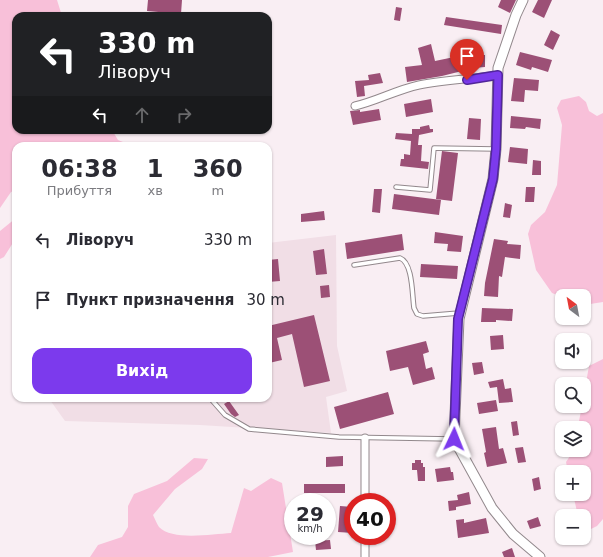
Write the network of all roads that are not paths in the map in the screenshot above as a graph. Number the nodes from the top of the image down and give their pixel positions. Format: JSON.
{"nodes":[{"id":1,"x":523,"y":0,"type":"edge"},
{"id":2,"x":498,"y":75,"type":"junction"},
{"id":3,"x":355,"y":106,"type":"dead end"},
{"id":4,"x":496,"y":149,"type":"junction"},
{"id":5,"x":396,"y":187,"type":"dead end"},
{"id":6,"x":354,"y":265,"type":"dead end"},
{"id":7,"x":460,"y":313,"type":"junction"},
{"id":8,"x":214,"y":402,"type":"edge"},
{"id":9,"x":365,"y":438,"type":"junction"},
{"id":10,"x":454,"y":439,"type":"junction"},
{"id":11,"x":365,"y":493,"type":"edge"},
{"id":12,"x":365,"y":545,"type":"edge"},
{"id":13,"x":365,"y":557,"type":"edge"},
{"id":14,"x":540,"y":557,"type":"edge"}],
"edges":[{"from":1,"to":2,"type":"street"},
{"from":2,"to":3,"type":"street"},
{"from":2,"to":4,"type":"street"},
{"from":4,"to":5,"type":"lane"},
{"from":4,"to":7,"type":"street"},
{"from":6,"to":7,"type":"lane"},
{"from":7,"to":10,"type":"street"},
{"from":8,"to":9,"type":"lane"},
{"from":9,"to":10,"type":"lane"},
{"from":9,"to":11,"type":"street"},
{"from":10,"to":14,"type":"street"},
{"from":12,"to":13,"type":"street"}]}
